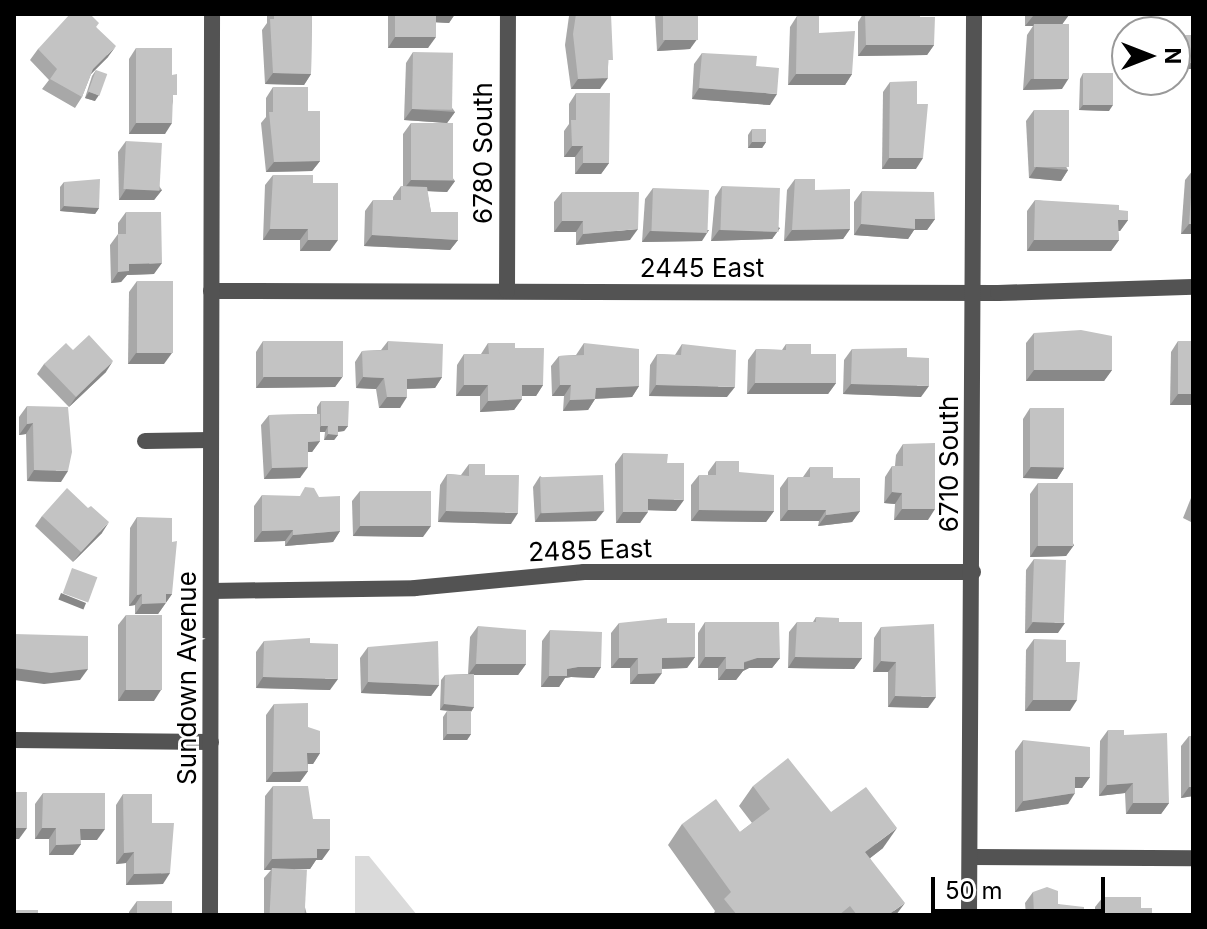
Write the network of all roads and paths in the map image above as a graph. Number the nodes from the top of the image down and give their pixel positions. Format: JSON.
{"nodes":[{"id":1,"x":212,"y":14,"type":"edge"},
{"id":2,"x":508,"y":14,"type":"edge"},
{"id":3,"x":974,"y":14,"type":"edge"},
{"id":4,"x":1193,"y":287,"type":"edge"},
{"id":5,"x":211,"y":291,"type":"junction"},
{"id":6,"x":507,"y":291,"type":"junction"},
{"id":7,"x":973,"y":293,"type":"junction"},
{"id":8,"x":211,"y":440,"type":"junction"},
{"id":9,"x":145,"y":441,"type":"dead end"},
{"id":10,"x":973,"y":572,"type":"junction"},
{"id":11,"x":211,"y":591,"type":"junction"},
{"id":12,"x":14,"y":740,"type":"edge"},
{"id":13,"x":211,"y":742,"type":"junction"},
{"id":14,"x":972,"y":857,"type":"junction"},
{"id":15,"x":1193,"y":858,"type":"edge"},
{"id":16,"x":210,"y":915,"type":"edge"},
{"id":17,"x":969,"y":915,"type":"edge"}],
"edges":[{"from":1,"to":5,"type":"street","name":"Sundown Avenue"},
{"from":2,"to":6,"type":"street","name":"6780 South"},
{"from":3,"to":7,"type":"street","name":"6710 South"},
{"from":4,"to":7,"type":"street","name":"2445 East"},
{"from":5,"to":6,"type":"street","name":"2445 East"},
{"from":5,"to":8,"type":"street","name":"Sundown Avenue"},
{"from":6,"to":7,"type":"street","name":"2445 East"},
{"from":7,"to":10,"type":"street","name":"6710 South"},
{"from":8,"to":9,"type":"street"},
{"from":8,"to":11,"type":"street","name":"Sundown Avenue"},
{"from":10,"to":11,"type":"street","name":"2485 East"},
{"from":10,"to":14,"type":"street","name":"6710 South"},
{"from":11,"to":13,"type":"street","name":"Sundown Avenue"},
{"from":12,"to":13,"type":"street"},
{"from":13,"to":16,"type":"street","name":"Sundown Avenue"},
{"from":14,"to":15,"type":"street"},
{"from":14,"to":17,"type":"street","name":"6710 South"}]}
